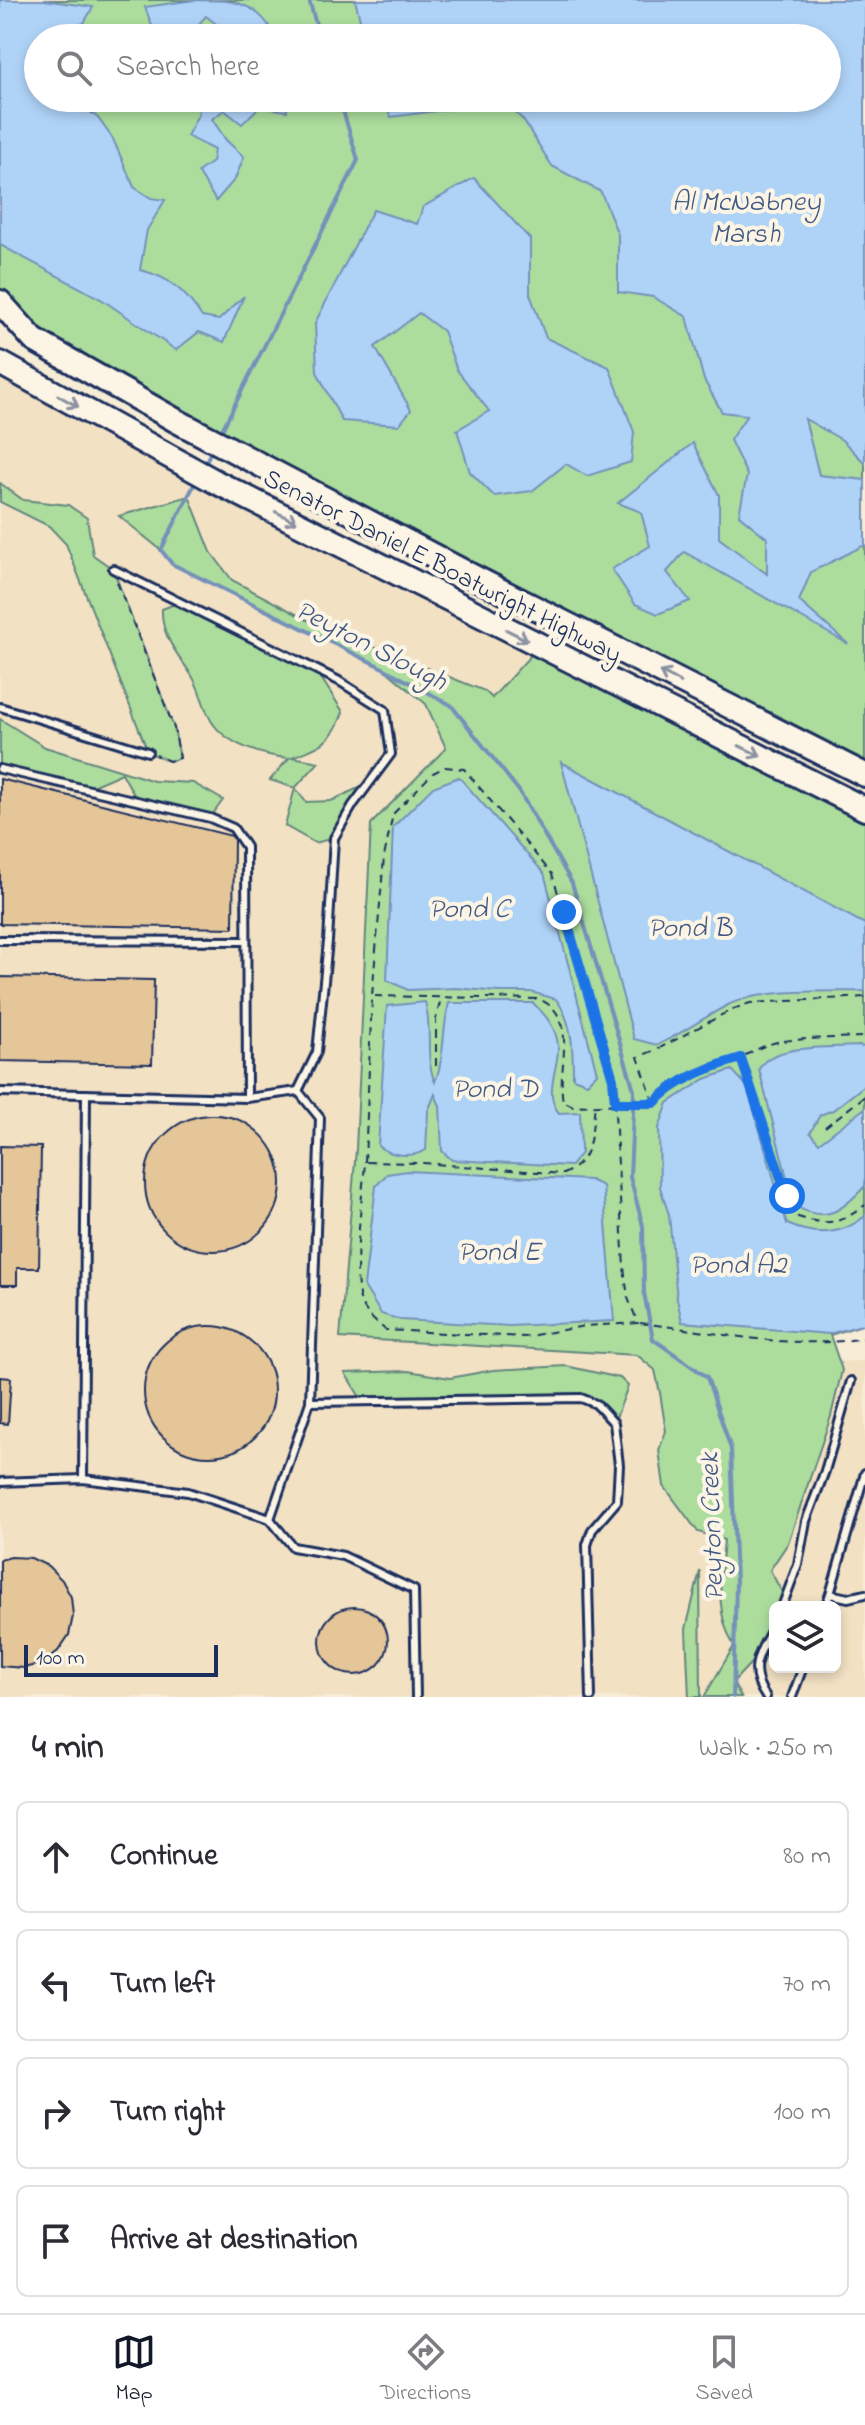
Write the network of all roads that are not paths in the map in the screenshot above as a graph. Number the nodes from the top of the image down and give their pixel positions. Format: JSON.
{"nodes":[{"id":1,"x":0,"y":302,"type":"edge"},
{"id":2,"x":0,"y":320,"type":"edge"},
{"id":3,"x":34,"y":340,"type":"junction"},
{"id":4,"x":0,"y":363,"type":"edge"},
{"id":5,"x":113,"y":569,"type":"road end"},
{"id":6,"x":0,"y":707,"type":"edge"},
{"id":7,"x":148,"y":752,"type":"road end"},
{"id":8,"x":0,"y":769,"type":"edge"},
{"id":9,"x":865,"y":775,"type":"edge"},
{"id":10,"x":865,"y":809,"type":"edge"},
{"id":11,"x":0,"y":940,"type":"edge"},
{"id":12,"x":246,"y":941,"type":"junction"},
{"id":13,"x":298,"y":1091,"type":"junction"},
{"id":14,"x":0,"y":1092,"type":"edge"},
{"id":15,"x":86,"y":1094,"type":"junction"},
{"id":16,"x":247,"y":1098,"type":"junction"},
{"id":17,"x":851,"y":1381,"type":"dead end"},
{"id":18,"x":310,"y":1402,"type":"junction"},
{"id":19,"x":865,"y":1473,"type":"edge"},
{"id":20,"x":83,"y":1479,"type":"junction"},
{"id":21,"x":0,"y":1482,"type":"edge"},
{"id":22,"x":270,"y":1519,"type":"junction"},
{"id":23,"x":830,"y":1594,"type":"junction"},
{"id":24,"x":865,"y":1594,"type":"edge"},
{"id":25,"x":784,"y":1601,"type":"edge"},
{"id":26,"x":827,"y":1601,"type":"edge"},
{"id":27,"x":769,"y":1635,"type":"edge"},
{"id":28,"x":801,"y":1673,"type":"edge"},
{"id":29,"x":416,"y":1697,"type":"edge"},
{"id":30,"x":591,"y":1697,"type":"edge"},
{"id":31,"x":766,"y":1697,"type":"edge"},
{"id":32,"x":792,"y":1697,"type":"edge"}],
"edges":[{"from":1,"to":3,"type":"highway"},
{"from":2,"to":3,"type":"highway"},
{"from":9,"to":3,"type":"highway","name":"Senator Daniel E Boatwright Highway","one_way":true},
{"from":4,"to":10,"type":"highway","name":"Senator Daniel E Boatwright Highway","one_way":true},
{"from":5,"to":13,"type":"lane"},
{"from":6,"to":7,"type":"lane"},
{"from":8,"to":12,"type":"lane"},
{"from":11,"to":12,"type":"lane"},
{"from":12,"to":16,"type":"lane"},
{"from":13,"to":16,"type":"lane"},
{"from":13,"to":18,"type":"lane"},
{"from":14,"to":15,"type":"lane"},
{"from":15,"to":16,"type":"lane"},
{"from":15,"to":20,"type":"lane"},
{"from":17,"to":25,"type":"lane"},
{"from":18,"to":22,"type":"lane"},
{"from":18,"to":30,"type":"lane"},
{"from":19,"to":23,"type":"lane"},
{"from":20,"to":21,"type":"lane"},
{"from":20,"to":22,"type":"lane"},
{"from":22,"to":29,"type":"lane"},
{"from":23,"to":24,"type":"lane"},
{"from":23,"to":26,"type":"lane"},
{"from":27,"to":31,"type":"lane"},
{"from":28,"to":32,"type":"lane"}]}
